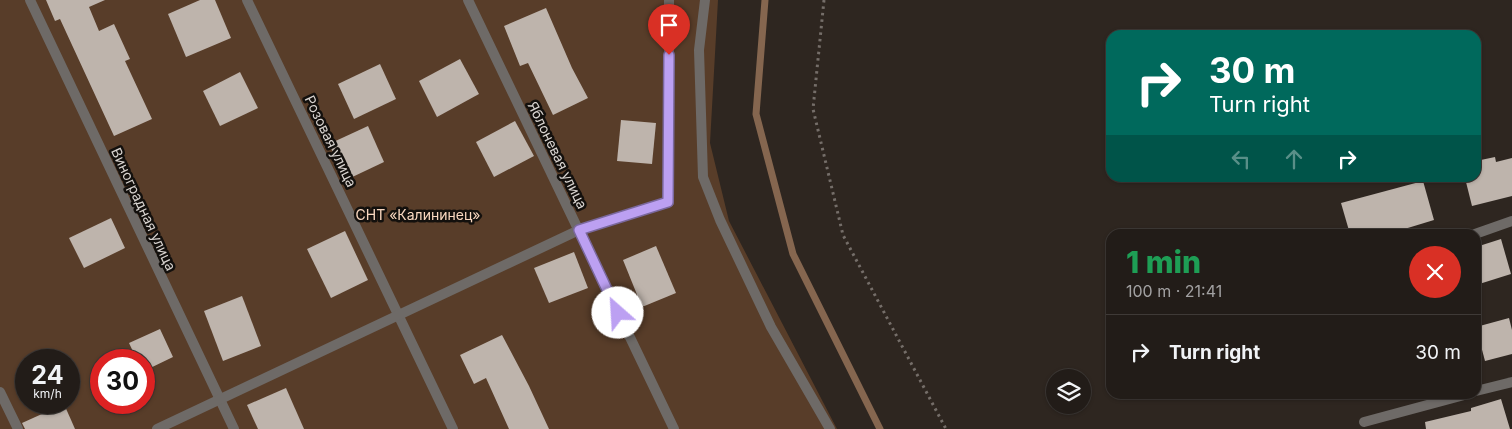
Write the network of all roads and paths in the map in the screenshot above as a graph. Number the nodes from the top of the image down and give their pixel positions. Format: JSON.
{"nodes":[{"id":1,"x":30,"y":0,"type":"edge"},
{"id":2,"x":247,"y":0,"type":"edge"},
{"id":3,"x":468,"y":0,"type":"edge"},
{"id":4,"x":669,"y":0,"type":"edge"},
{"id":5,"x":705,"y":0,"type":"edge"},
{"id":6,"x":824,"y":0,"type":"edge"},
{"id":7,"x":1512,"y":221,"type":"edge"},
{"id":8,"x":579,"y":230,"type":"junction"},
{"id":9,"x":1481,"y":232,"type":"edge"},
{"id":10,"x":399,"y":314,"type":"junction"},
{"id":11,"x":1512,"y":382,"type":"edge"},
{"id":12,"x":1481,"y":390,"type":"edge"},
{"id":13,"x":0,"y":392,"type":"edge"},
{"id":14,"x":1449,"y":399,"type":"edge"},
{"id":15,"x":219,"y":400,"type":"junction"},
{"id":16,"x":1364,"y":422,"type":"dead end"},
{"id":17,"x":18,"y":429,"type":"edge"},
{"id":18,"x":157,"y":429,"type":"edge"},
{"id":19,"x":234,"y":429,"type":"edge"},
{"id":20,"x":453,"y":429,"type":"edge"},
{"id":21,"x":674,"y":429,"type":"edge"},
{"id":22,"x":830,"y":429,"type":"edge"},
{"id":23,"x":946,"y":429,"type":"edge"}],
"edges":[{"from":1,"to":15,"type":"street","name":"Виноградная улица"},
{"from":2,"to":10,"type":"street","name":"Розовая улица"},
{"from":3,"to":8,"type":"street","name":"Яблоневая улица"},
{"from":4,"to":8,"type":"street"},
{"from":5,"to":22,"type":"street"},
{"from":6,"to":23,"type":"path"},
{"from":7,"to":9,"type":"street"},
{"from":8,"to":10,"type":"street"},
{"from":8,"to":21,"type":"street","name":"Яблоневая улица"},
{"from":10,"to":15,"type":"street"},
{"from":10,"to":20,"type":"street","name":"Розовая улица"},
{"from":11,"to":12,"type":"street"},
{"from":13,"to":17,"type":"street"},
{"from":14,"to":16,"type":"street"},
{"from":15,"to":18,"type":"street"},
{"from":15,"to":19,"type":"street","name":"Виноградная улица"}]}
